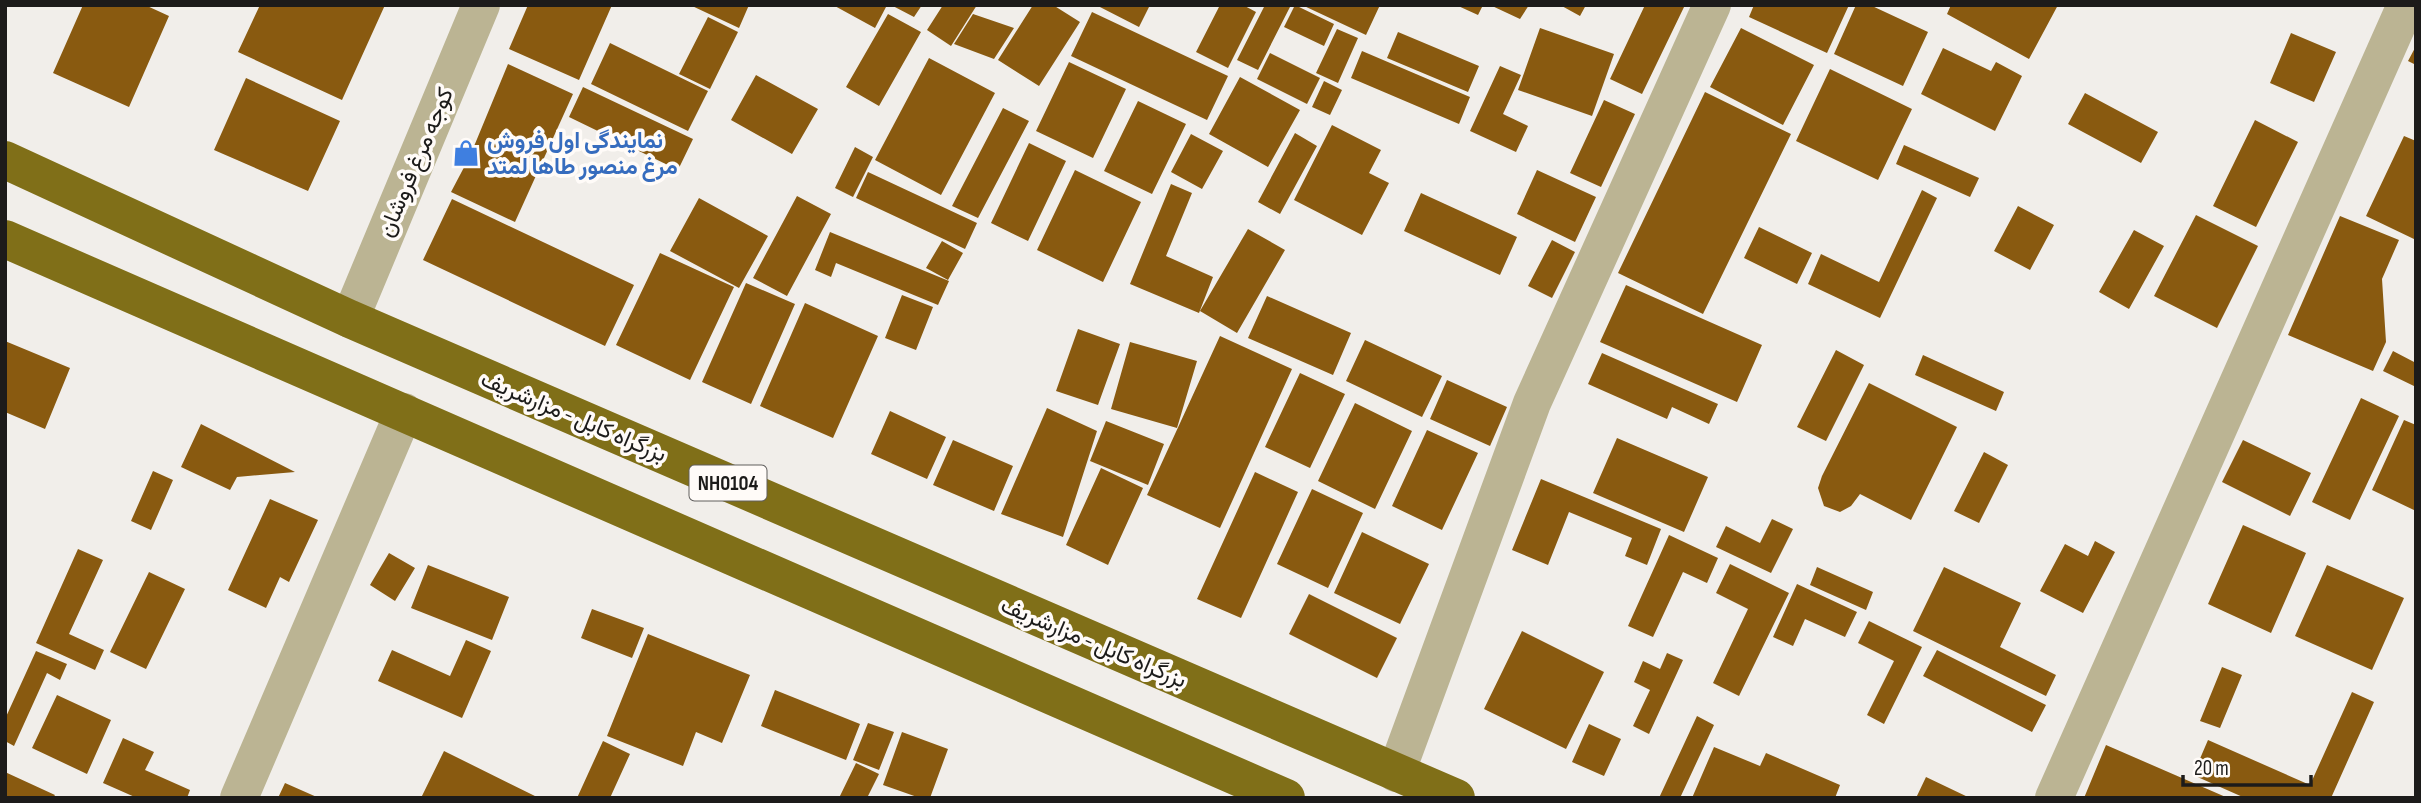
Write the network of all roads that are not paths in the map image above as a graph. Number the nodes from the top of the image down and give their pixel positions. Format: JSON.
{"nodes":[{"id":1,"x":481,"y":5,"type":"edge"},
{"id":2,"x":1712,"y":5,"type":"edge"},
{"id":3,"x":2406,"y":5,"type":"edge"},
{"id":4,"x":5,"y":160,"type":"edge"},
{"id":5,"x":5,"y":239,"type":"edge"},
{"id":6,"x":350,"y":319,"type":"junction"},
{"id":7,"x":404,"y":412,"type":"junction"},
{"id":8,"x":1396,"y":774,"type":"junction"},
{"id":9,"x":1239,"y":788,"type":"edge"},
{"id":10,"x":239,"y":798,"type":"edge"},
{"id":11,"x":1286,"y":798,"type":"edge"},
{"id":12,"x":1456,"y":798,"type":"edge"},
{"id":13,"x":2054,"y":798,"type":"edge"}],
"edges":[{"from":1,"to":6,"type":"street","name":"كوجه مرغ فروشان"},
{"from":2,"to":8,"type":"street"},
{"from":3,"to":13,"type":"street"},
{"from":4,"to":6,"type":"highway","name":"بزرگراه کابل - مزارشریف","number":"NH0104"},
{"from":5,"to":7,"type":"highway","number":"NH0104"},
{"from":6,"to":8,"type":"highway","name":"بزرگراه کابل - مزارشریف","number":"NH0104"},
{"from":7,"to":9,"type":"highway","number":"NH0104"},
{"from":7,"to":10,"type":"street"},
{"from":8,"to":12,"type":"highway","name":"بزرگراه کابل - مزارشریف","number":"NH0104"},
{"from":9,"to":11,"type":"highway","number":"NH0104"}]}
